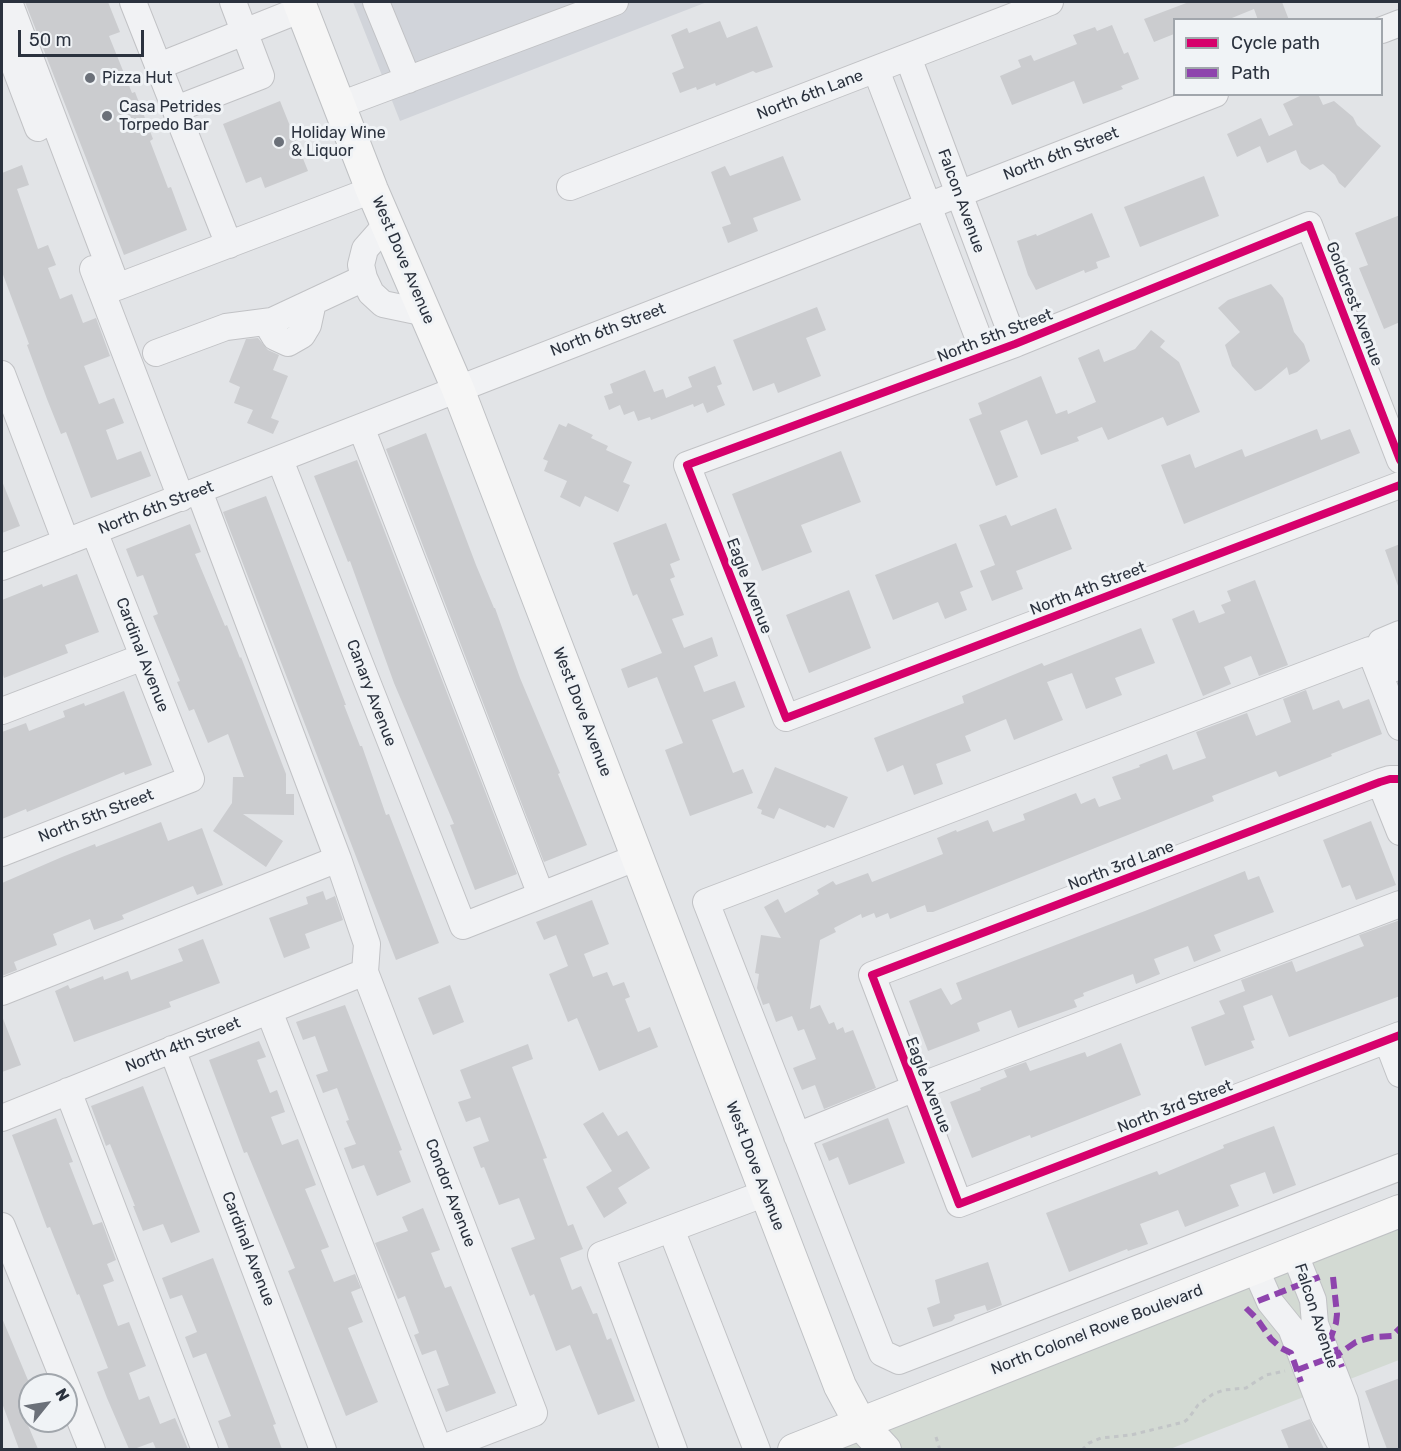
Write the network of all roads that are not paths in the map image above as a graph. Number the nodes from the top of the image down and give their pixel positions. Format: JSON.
{"nodes":[{"id":1,"x":9,"y":2,"type":"edge"},
{"id":2,"x":133,"y":2,"type":"edge"},
{"id":3,"x":233,"y":2,"type":"edge"},
{"id":4,"x":376,"y":2,"type":"edge"},
{"id":5,"x":615,"y":2,"type":"edge"},
{"id":6,"x":1050,"y":2,"type":"edge"},
{"id":7,"x":301,"y":5,"type":"edge"},
{"id":8,"x":1400,"y":23,"type":"edge"},
{"id":9,"x":1383,"y":30,"type":"edge"},
{"id":10,"x":245,"y":32,"type":"junction"},
{"id":11,"x":2,"y":33,"type":"edge"},
{"id":12,"x":908,"y":57,"type":"junction"},
{"id":13,"x":159,"y":66,"type":"junction"},
{"id":14,"x":876,"y":70,"type":"junction"},
{"id":15,"x":408,"y":80,"type":"junction"},
{"id":16,"x":1210,"y":96,"type":"edge"},
{"id":17,"x":340,"y":105,"type":"junction"},
{"id":18,"x":176,"y":109,"type":"junction"},
{"id":19,"x":570,"y":187,"type":"dead end"},
{"id":20,"x":372,"y":189,"type":"junction"},
{"id":21,"x":958,"y":194,"type":"junction"},
{"id":22,"x":927,"y":206,"type":"junction"},
{"id":23,"x":387,"y":224,"type":"junction"},
{"id":24,"x":1308,"y":225,"type":"joint"},
{"id":25,"x":229,"y":245,"type":"junction"},
{"id":26,"x":364,"y":278,"type":"junction"},
{"id":27,"x":426,"y":313,"type":"junction"},
{"id":28,"x":1015,"y":344,"type":"junction"},
{"id":29,"x":156,"y":354,"type":"dead end"},
{"id":30,"x":985,"y":355,"type":"junction"},
{"id":31,"x":2,"y":374,"type":"edge"},
{"id":32,"x":458,"y":389,"type":"junction"},
{"id":33,"x":361,"y":428,"type":"junction"},
{"id":34,"x":279,"y":460,"type":"junction"},
{"id":35,"x":1400,"y":460,"type":"edge"},
{"id":36,"x":687,"y":465,"type":"joint"},
{"id":37,"x":1400,"y":485,"type":"edge"},
{"id":38,"x":190,"y":494,"type":"junction"},
{"id":39,"x":94,"y":531,"type":"junction"},
{"id":40,"x":66,"y":542,"type":"junction"},
{"id":41,"x":2,"y":567,"type":"edge"},
{"id":42,"x":1400,"y":634,"type":"edge"},
{"id":43,"x":143,"y":657,"type":"junction"},
{"id":44,"x":1400,"y":689,"type":"edge"},
{"id":45,"x":2,"y":711,"type":"edge"},
{"id":46,"x":786,"y":718,"type":"joint"},
{"id":47,"x":1400,"y":728,"type":"edge"},
{"id":48,"x":191,"y":779,"type":"joint"},
{"id":49,"x":1390,"y":781,"type":"edge"},
{"id":50,"x":1400,"y":832,"type":"edge"},
{"id":51,"x":2,"y":853,"type":"edge"},
{"id":52,"x":638,"y":857,"type":"junction"},
{"id":53,"x":338,"y":859,"type":"junction"},
{"id":54,"x":541,"y":895,"type":"junction"},
{"id":55,"x":1400,"y":904,"type":"edge"},
{"id":56,"x":365,"y":972,"type":"junction"},
{"id":57,"x":872,"y":975,"type":"joint"},
{"id":58,"x":2,"y":992,"type":"edge"},
{"id":59,"x":269,"y":1011,"type":"junction"},
{"id":60,"x":1393,"y":1038,"type":"edge"},
{"id":61,"x":172,"y":1049,"type":"junction"},
{"id":62,"x":1400,"y":1074,"type":"edge"},
{"id":63,"x":915,"y":1088,"type":"junction"},
{"id":64,"x":68,"y":1091,"type":"junction"},
{"id":65,"x":2,"y":1118,"type":"edge"},
{"id":66,"x":798,"y":1136,"type":"junction"},
{"id":67,"x":1400,"y":1167,"type":"edge"},
{"id":68,"x":766,"y":1193,"type":"junction"},
{"id":69,"x":959,"y":1204,"type":"joint"},
{"id":70,"x":1400,"y":1211,"type":"edge"},
{"id":71,"x":2,"y":1226,"type":"edge"},
{"id":72,"x":671,"y":1229,"type":"junction"},
{"id":73,"x":1294,"y":1252,"type":"junction"},
{"id":74,"x":1256,"y":1268,"type":"junction"},
{"id":75,"x":61,"y":1373,"type":"edge"},
{"id":76,"x":78,"y":1415,"type":"edge"},
{"id":77,"x":860,"y":1423,"type":"junction"},
{"id":78,"x":92,"y":1449,"type":"edge"},
{"id":79,"x":205,"y":1449,"type":"edge"},
{"id":80,"x":323,"y":1449,"type":"edge"},
{"id":81,"x":439,"y":1449,"type":"edge"},
{"id":82,"x":674,"y":1449,"type":"edge"},
{"id":83,"x":757,"y":1449,"type":"edge"},
{"id":84,"x":794,"y":1449,"type":"edge"},
{"id":85,"x":885,"y":1449,"type":"edge"},
{"id":86,"x":1344,"y":1449,"type":"edge"},
{"id":87,"x":1356,"y":1449,"type":"edge"}],
"edges":[{"from":1,"to":25,"type":"street"},
{"from":2,"to":13,"type":"street"},
{"from":3,"to":10,"type":"street"},
{"from":4,"to":15,"type":"street"},
{"from":5,"to":15,"type":"street"},
{"from":6,"to":12,"type":"street","name":"North 6th Lane"},
{"from":7,"to":10,"type":"street"},
{"from":7,"to":17,"type":"main road","name":"West Dove Avenue"},
{"from":8,"to":9,"type":"street"},
{"from":10,"to":13,"type":"street"},
{"from":10,"to":18,"type":"street"},
{"from":11,"to":38,"type":"street"},
{"from":12,"to":14,"type":"street","name":"North 6th Lane"},
{"from":12,"to":21,"type":"street","name":"Falcon Avenue"},
{"from":13,"to":18,"type":"street"},
{"from":14,"to":19,"type":"street","name":"North 6th Lane"},
{"from":14,"to":22,"type":"street","name":"Falcon Avenue"},
{"from":15,"to":17,"type":"street"},
{"from":16,"to":21,"type":"street","name":"North 6th Street"},
{"from":17,"to":20,"type":"main road","name":"West Dove Avenue"},
{"from":18,"to":25,"type":"street"},
{"from":20,"to":23,"type":"main road","name":"West Dove Avenue"},
{"from":20,"to":25,"type":"street"},
{"from":21,"to":22,"type":"street","name":"North 6th Street"},
{"from":21,"to":28,"type":"street","name":"Falcon Avenue"},
{"from":22,"to":30,"type":"street","name":"Falcon Avenue"},
{"from":22,"to":32,"type":"street","name":"North 6th Street"},
{"from":23,"to":26,"type":"street"},
{"from":23,"to":27,"type":"main road","name":"West Dove Avenue"},
{"from":24,"to":28,"type":"street","name":"North 5th Street"},
{"from":24,"to":35,"type":"street","name":"Goldcrest Avenue"},
{"from":26,"to":27,"type":"street"},
{"from":26,"to":29,"type":"street"},
{"from":27,"to":32,"type":"main road","name":"West Dove Avenue"},
{"from":28,"to":30,"type":"street","name":"North 5th Street"},
{"from":30,"to":36,"type":"street","name":"North 5th Street"},
{"from":31,"to":40,"type":"street"},
{"from":32,"to":33,"type":"street","name":"North 6th Street"},
{"from":32,"to":52,"type":"main road","name":"West Dove Avenue"},
{"from":33,"to":34,"type":"street","name":"North 6th Street"},
{"from":33,"to":54,"type":"street"},
{"from":34,"to":38,"type":"street","name":"North 6th Street"},
{"from":34,"to":54,"type":"street","name":"Canary Avenue"},
{"from":36,"to":46,"type":"street","name":"Eagle Avenue"},
{"from":37,"to":46,"type":"street","name":"North 4th Street"},
{"from":38,"to":39,"type":"street","name":"North 6th Street"},
{"from":38,"to":53,"type":"street"},
{"from":39,"to":40,"type":"street","name":"North 6th Street"},
{"from":39,"to":43,"type":"street","name":"Cardinal Avenue"},
{"from":40,"to":41,"type":"street","name":"North 6th Street"},
{"from":42,"to":44,"type":"street"},
{"from":43,"to":45,"type":"street"},
{"from":43,"to":48,"type":"street","name":"Cardinal Avenue"},
{"from":47,"to":66,"type":"street"},
{"from":48,"to":51,"type":"street","name":"North 5th Street"},
{"from":49,"to":50,"type":"street"},
{"from":49,"to":57,"type":"street","name":"North 3rd Lane"},
{"from":52,"to":54,"type":"street"},
{"from":52,"to":68,"type":"main road","name":"West Dove Avenue"},
{"from":53,"to":56,"type":"street"},
{"from":53,"to":58,"type":"street"},
{"from":55,"to":63,"type":"street"},
{"from":56,"to":59,"type":"street","name":"North 4th Street"},
{"from":56,"to":81,"type":"street","name":"Condor Avenue"},
{"from":57,"to":63,"type":"street","name":"Eagle Avenue"},
{"from":59,"to":61,"type":"street","name":"North 4th Street"},
{"from":59,"to":81,"type":"street"},
{"from":60,"to":62,"type":"street"},
{"from":60,"to":69,"type":"street","name":"North 3rd Street"},
{"from":61,"to":64,"type":"street","name":"North 4th Street"},
{"from":61,"to":80,"type":"street","name":"Cardinal Avenue"},
{"from":63,"to":66,"type":"street"},
{"from":63,"to":69,"type":"street","name":"Eagle Avenue"},
{"from":64,"to":65,"type":"street","name":"North 4th Street"},
{"from":64,"to":79,"type":"street"},
{"from":66,"to":67,"type":"street"},
{"from":68,"to":72,"type":"street"},
{"from":68,"to":77,"type":"main road","name":"West Dove Avenue"},
{"from":70,"to":73,"type":"main road","name":"North Colonel Rowe Boulevard"},
{"from":71,"to":75,"type":"street"},
{"from":72,"to":82,"type":"street"},
{"from":72,"to":83,"type":"street"},
{"from":73,"to":74,"type":"main road","name":"North Colonel Rowe Boulevard"},
{"from":73,"to":87,"type":"street","name":"Falcon Avenue"},
{"from":74,"to":77,"type":"main road","name":"North Colonel Rowe Boulevard"},
{"from":74,"to":86,"type":"street","name":"Falcon Avenue"},
{"from":76,"to":78,"type":"street"},
{"from":77,"to":84,"type":"main road","name":"North Colonel Rowe Boulevard"},
{"from":77,"to":85,"type":"main road","name":"West Dove Avenue"}]}
